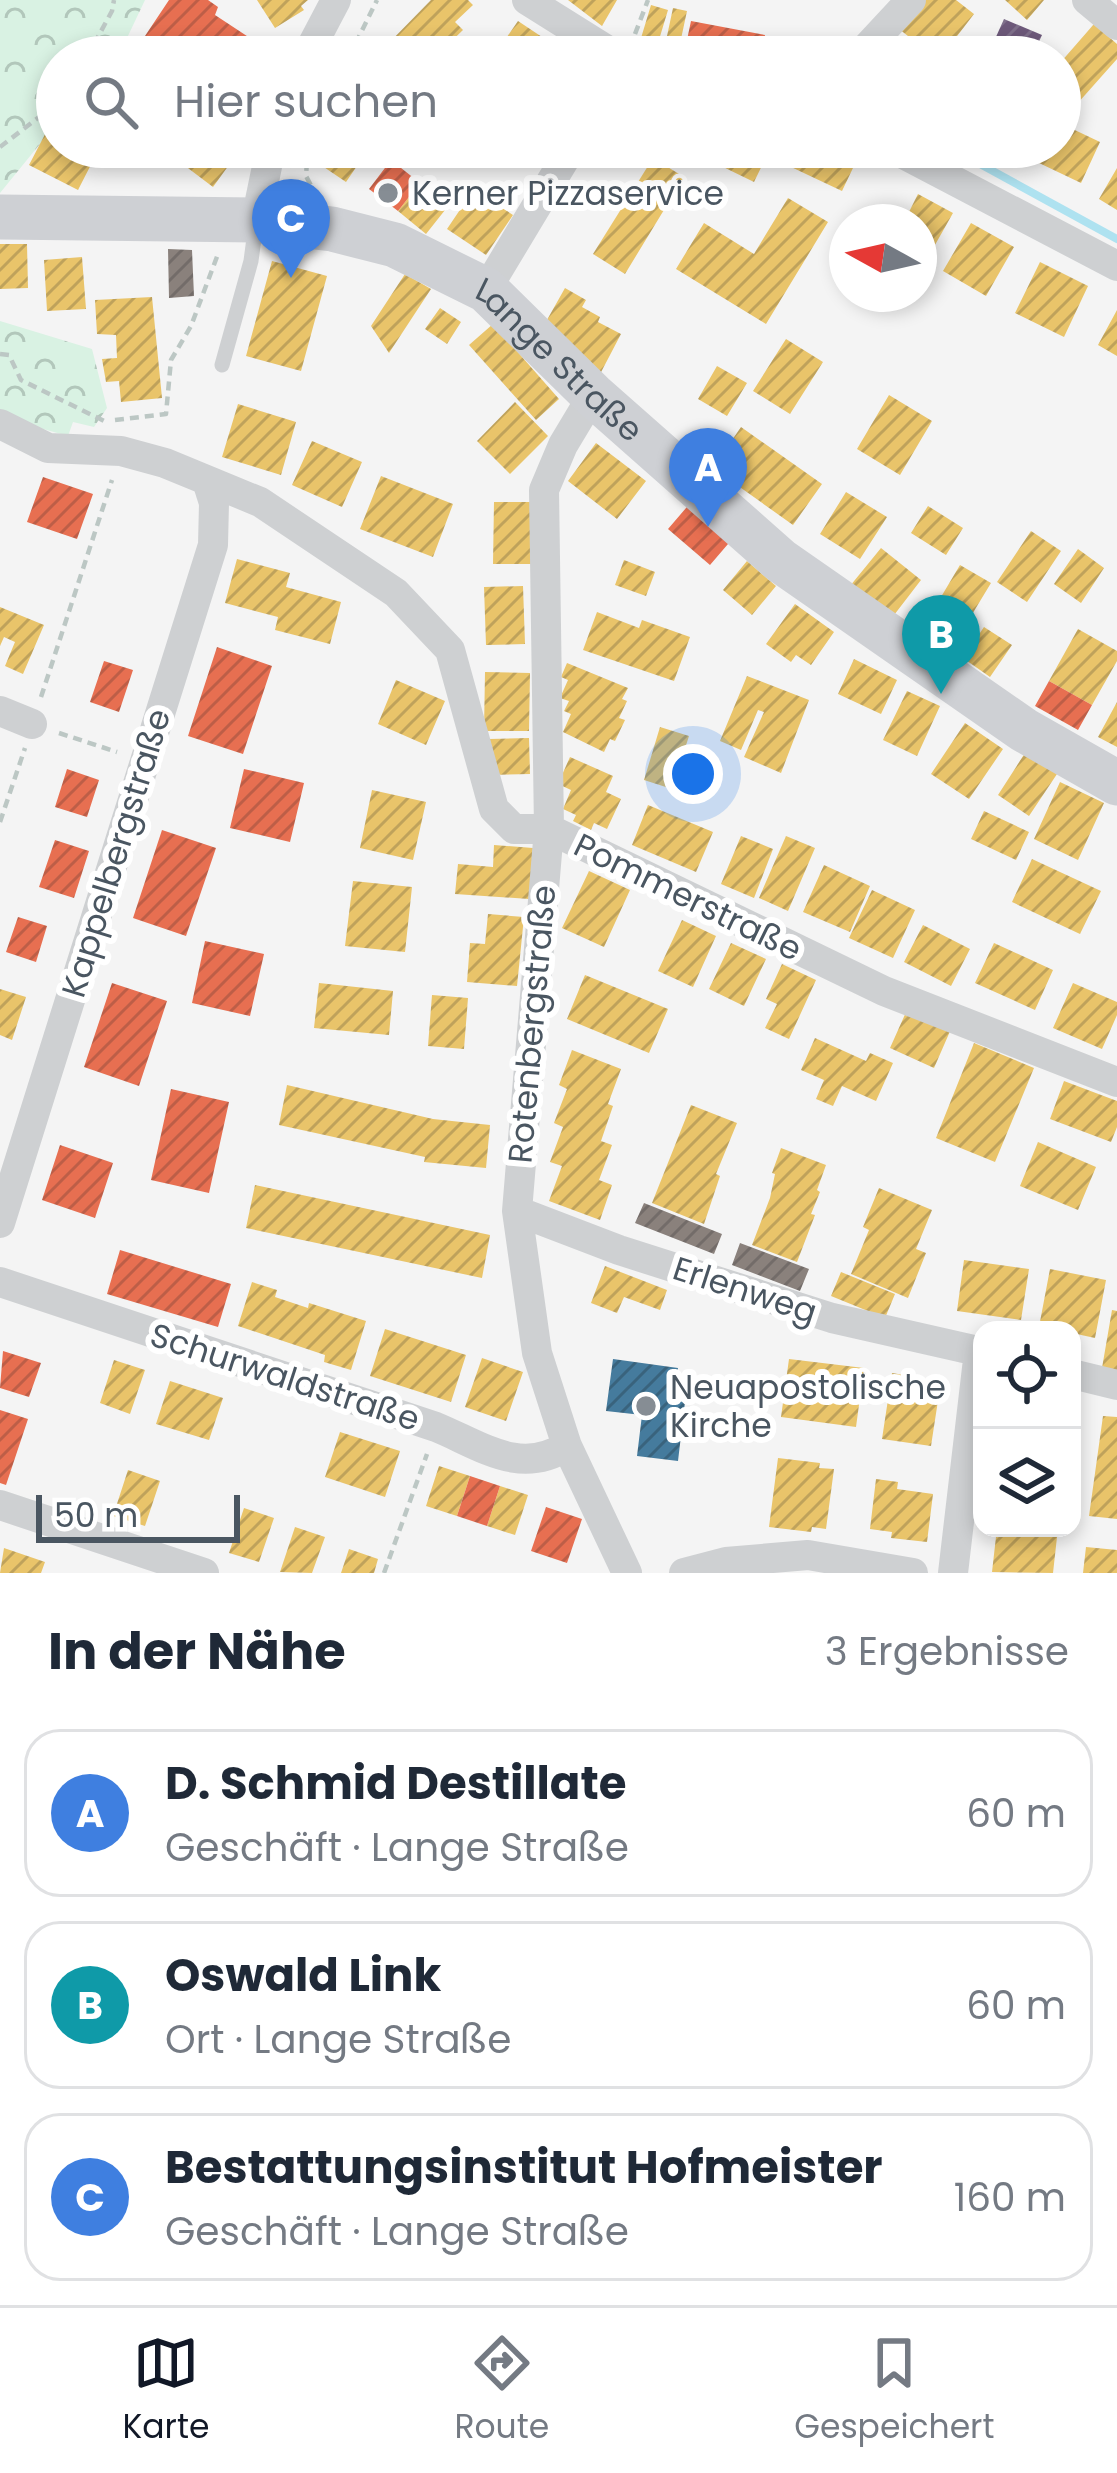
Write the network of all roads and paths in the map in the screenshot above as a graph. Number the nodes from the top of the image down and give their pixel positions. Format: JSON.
{"nodes":[{"id":1,"x":114,"y":0,"type":"edge"},
{"id":2,"x":335,"y":0,"type":"edge"},
{"id":3,"x":377,"y":0,"type":"edge"},
{"id":4,"x":527,"y":0,"type":"edge"},
{"id":5,"x":648,"y":0,"type":"edge"},
{"id":6,"x":911,"y":0,"type":"edge"},
{"id":7,"x":1087,"y":0,"type":"edge"},
{"id":8,"x":1117,"y":25,"type":"edge"},
{"id":9,"x":98,"y":36,"type":"edge"},
{"id":10,"x":317,"y":36,"type":"edge"},
{"id":11,"x":359,"y":36,"type":"edge"},
{"id":12,"x":601,"y":36,"type":"edge"},
{"id":13,"x":632,"y":36,"type":"edge"},
{"id":14,"x":878,"y":36,"type":"edge"},
{"id":15,"x":36,"y":120,"type":"edge"},
{"id":16,"x":0,"y":148,"type":"edge"},
{"id":17,"x":267,"y":168,"type":"edge"},
{"id":18,"x":559,"y":168,"type":"edge"},
{"id":19,"x":930,"y":168,"type":"edge"},
{"id":20,"x":0,"y":217,"type":"edge"},
{"id":21,"x":256,"y":220,"type":"junction"},
{"id":22,"x":216,"y":259,"type":"dead end"},
{"id":23,"x":1117,"y":266,"type":"edge"},
{"id":24,"x":486,"y":290,"type":"junction"},
{"id":25,"x":0,"y":354,"type":"edge"},
{"id":26,"x":222,"y":365,"type":"dead end"},
{"id":27,"x":593,"y":395,"type":"junction"},
{"id":28,"x":0,"y":424,"type":"edge"},
{"id":29,"x":109,"y":441,"type":"junction"},
{"id":30,"x":207,"y":481,"type":"junction"},
{"id":31,"x":0,"y":711,"type":"edge"},
{"id":32,"x":32,"y":724,"type":"junction"},
{"id":33,"x":145,"y":761,"type":"junction"},
{"id":34,"x":1117,"y":782,"type":"edge"},
{"id":35,"x":0,"y":823,"type":"edge"},
{"id":36,"x":549,"y":830,"type":"junction"},
{"id":37,"x":1117,"y":1082,"type":"edge"},
{"id":38,"x":517,"y":1211,"type":"junction"},
{"id":39,"x":0,"y":1222,"type":"edge"},
{"id":40,"x":0,"y":1282,"type":"edge"},
{"id":41,"x":973,"y":1349,"type":"edge"},
{"id":42,"x":1081,"y":1376,"type":"edge"},
{"id":43,"x":1117,"y":1384,"type":"edge"},
{"id":44,"x":973,"y":1409,"type":"edge"},
{"id":45,"x":436,"y":1427,"type":"junction"},
{"id":46,"x":567,"y":1446,"type":"junction"},
{"id":47,"x":0,"y":1505,"type":"edge"},
{"id":48,"x":138,"y":1563,"type":"edge"},
{"id":49,"x":204,"y":1573,"type":"edge"},
{"id":50,"x":384,"y":1573,"type":"edge"},
{"id":51,"x":627,"y":1573,"type":"edge"},
{"id":52,"x":684,"y":1573,"type":"edge"},
{"id":53,"x":913,"y":1573,"type":"edge"},
{"id":54,"x":953,"y":1573,"type":"edge"}],
"edges":[{"from":1,"to":9,"type":"path"},
{"from":2,"to":10,"type":"street"},
{"from":3,"to":11,"type":"path"},
{"from":4,"to":12,"type":"street"},
{"from":5,"to":13,"type":"path"},
{"from":6,"to":14,"type":"street"},
{"from":7,"to":8,"type":"street"},
{"from":15,"to":16,"type":"path"},
{"from":17,"to":21,"type":"street"},
{"from":18,"to":24,"type":"street"},
{"from":19,"to":23,"type":"street"},
{"from":20,"to":21,"type":"main road","name":"Lange Straße"},
{"from":21,"to":24,"type":"main road","name":"Lange Straße"},
{"from":21,"to":26,"type":"lane"},
{"from":22,"to":29,"type":"path"},
{"from":24,"to":27,"type":"main road","name":"Lange Straße"},
{"from":25,"to":29,"type":"path"},
{"from":27,"to":34,"type":"main road","name":"Lange Straße"},
{"from":27,"to":36,"type":"street","name":"Rotenbergstraße"},
{"from":28,"to":29,"type":"street","name":"Pommerstraße"},
{"from":29,"to":30,"type":"street","name":"Pommerstraße"},
{"from":29,"to":32,"type":"path"},
{"from":30,"to":33,"type":"street","name":"Kappelbergstraße"},
{"from":30,"to":36,"type":"street","name":"Pommerstraße"},
{"from":31,"to":32,"type":"street"},
{"from":32,"to":33,"type":"path"},
{"from":32,"to":35,"type":"path"},
{"from":33,"to":39,"type":"street","name":"Kappelbergstraße"},
{"from":36,"to":37,"type":"street","name":"Pommerstraße"},
{"from":36,"to":38,"type":"street","name":"Rotenbergstraße"},
{"from":38,"to":41,"type":"street","name":"Erlenweg"},
{"from":38,"to":46,"type":"street","name":"Rotenbergstraße"},
{"from":40,"to":45,"type":"street","name":"Schurwaldstraße"},
{"from":42,"to":43,"type":"street"},
{"from":44,"to":54,"type":"street","name":"Erlenweg"},
{"from":45,"to":46,"type":"street","name":"Schurwaldstraße"},
{"from":45,"to":50,"type":"path"},
{"from":46,"to":51,"type":"street","name":"Rotenbergstraße"},
{"from":47,"to":48,"type":"street"},
{"from":48,"to":49,"type":"street"},
{"from":52,"to":53,"type":"street"}]}
